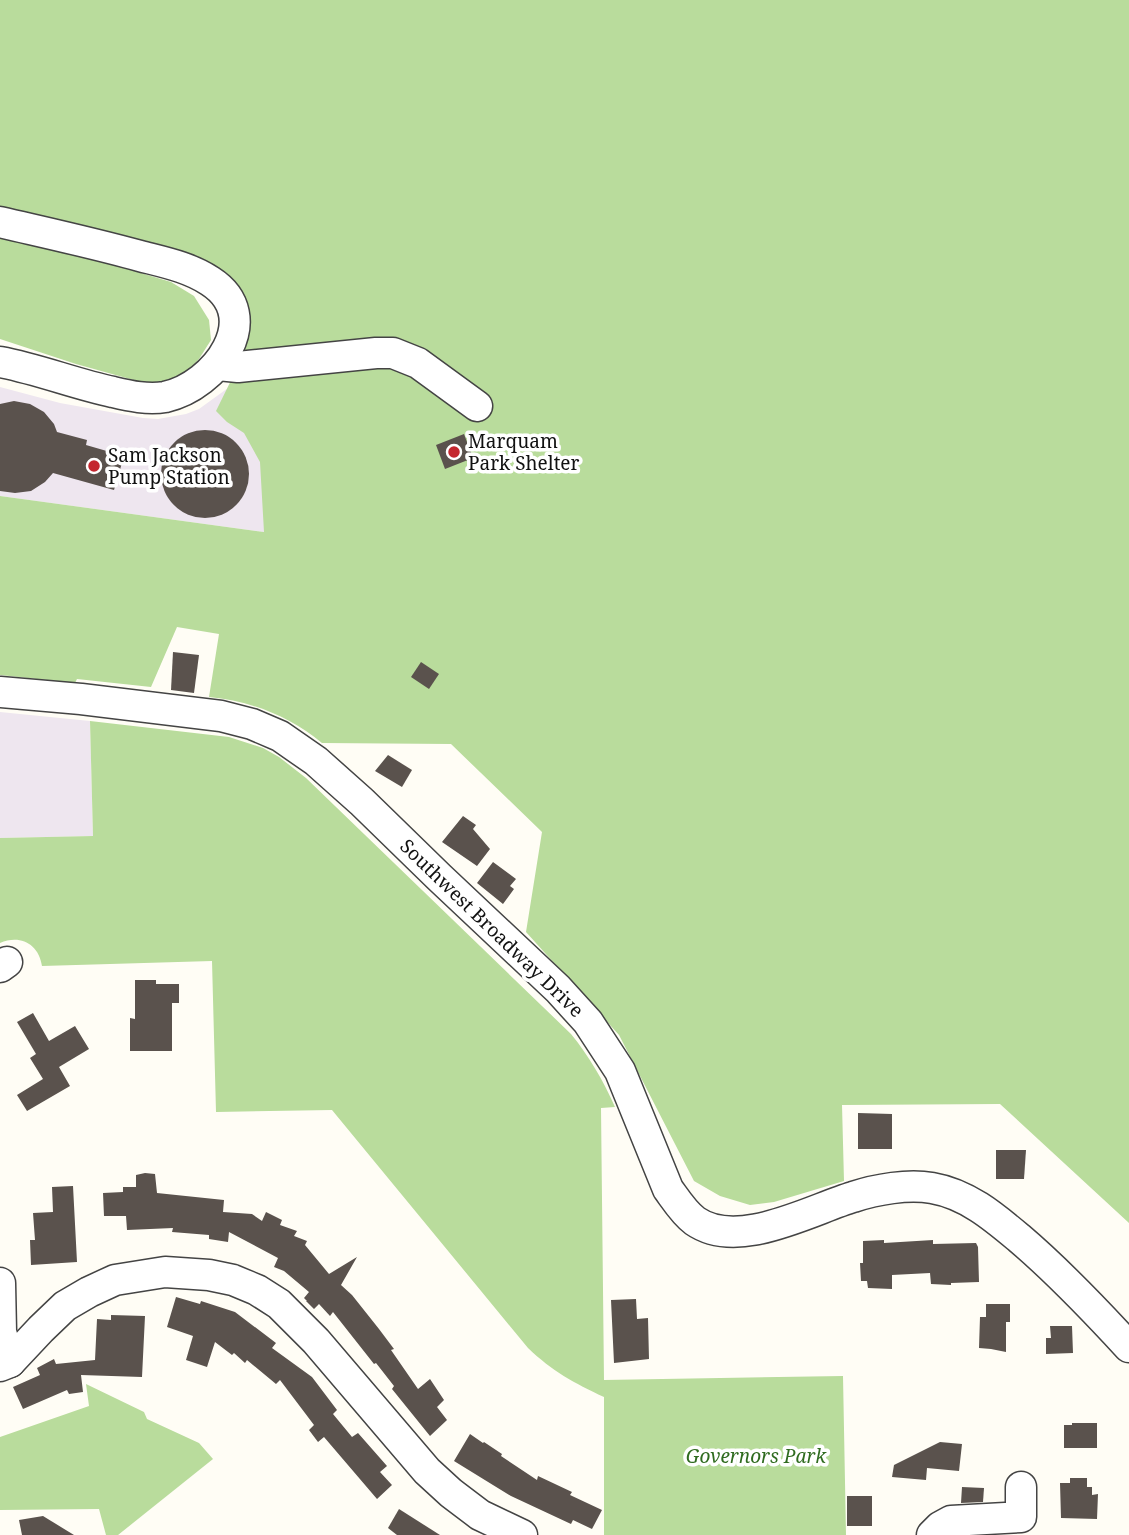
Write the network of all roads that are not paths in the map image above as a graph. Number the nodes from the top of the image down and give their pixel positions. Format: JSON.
{"nodes":[{"id":1,"x":0,"y":222,"type":"edge"},
{"id":2,"x":0,"y":362,"type":"edge"},
{"id":3,"x":218,"y":365,"type":"junction"},
{"id":4,"x":477,"y":406,"type":"dead end"},
{"id":5,"x":0,"y":692,"type":"edge"},
{"id":6,"x":0,"y":1283,"type":"edge"},
{"id":7,"x":1129,"y":1347,"type":"edge"},
{"id":8,"x":5,"y":1364,"type":"edge"},
{"id":9,"x":1021,"y":1487,"type":"dead end"},
{"id":10,"x":522,"y":1535,"type":"edge"},
{"id":11,"x":932,"y":1535,"type":"edge"}],
"edges":[{"from":1,"to":3,"type":"street"},
{"from":2,"to":3,"type":"street"},
{"from":3,"to":4,"type":"street"},
{"from":5,"to":7,"type":"street","name":"Southwest Broadway Drive"},
{"from":6,"to":8,"type":"street"},
{"from":8,"to":10,"type":"street"},
{"from":9,"to":11,"type":"street"}]}
